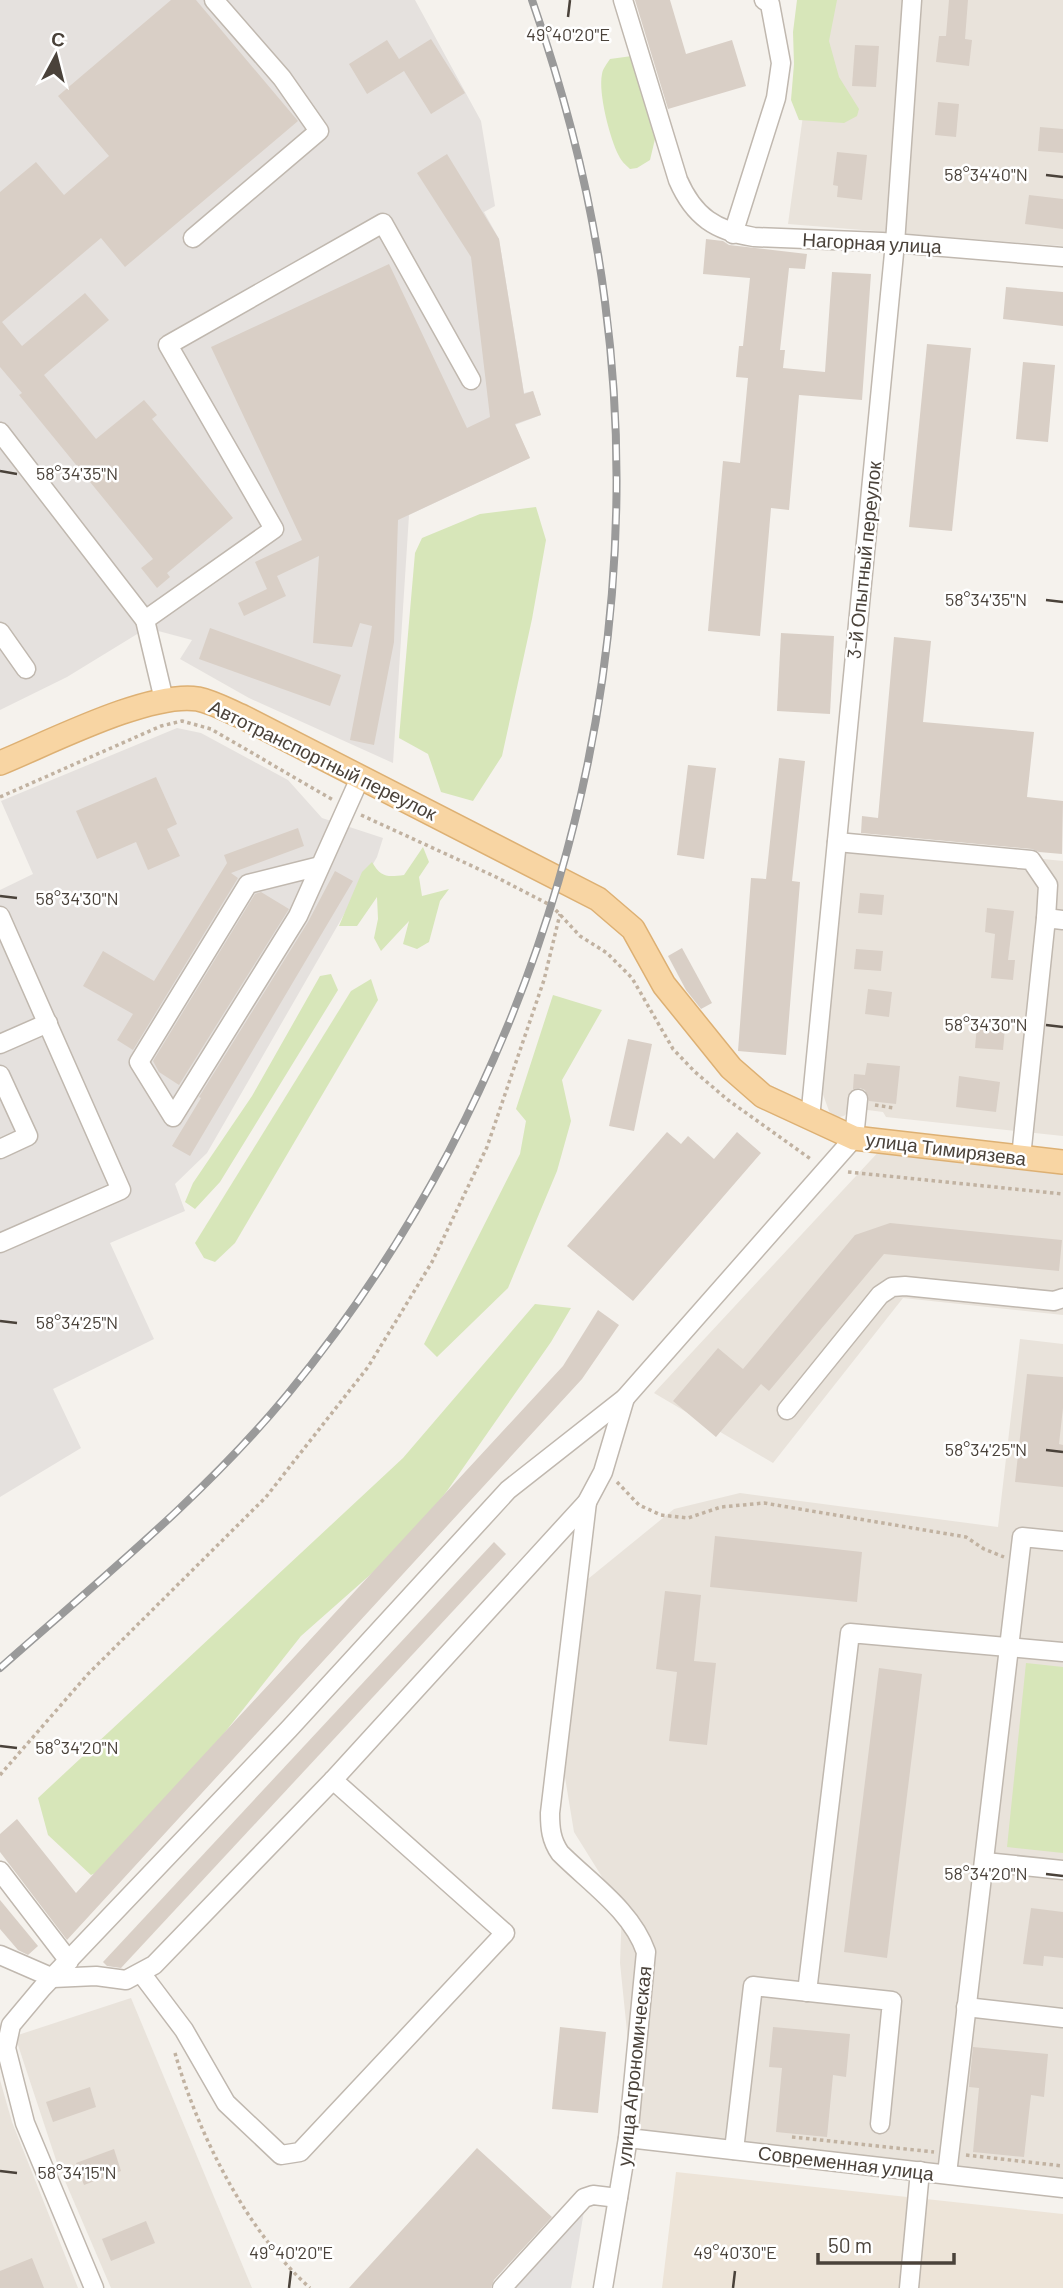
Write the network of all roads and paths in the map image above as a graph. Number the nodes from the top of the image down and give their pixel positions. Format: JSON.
{"nodes":[{"id":1,"x":214,"y":0,"type":"edge"},
{"id":2,"x":623,"y":0,"type":"edge"},
{"id":3,"x":764,"y":0,"type":"edge"},
{"id":4,"x":912,"y":0,"type":"edge"},
{"id":5,"x":733,"y":234,"type":"junction"},
{"id":6,"x":193,"y":238,"type":"dead end"},
{"id":7,"x":895,"y":243,"type":"junction"},
{"id":8,"x":1063,"y":257,"type":"edge"},
{"id":9,"x":471,"y":380,"type":"dead end"},
{"id":10,"x":0,"y":432,"type":"edge"},
{"id":11,"x":145,"y":620,"type":"junction"},
{"id":12,"x":0,"y":632,"type":"edge"},
{"id":13,"x":26,"y":668,"type":"dead end"},
{"id":14,"x":164,"y":699,"type":"junction"},
{"id":15,"x":0,"y":763,"type":"edge"},
{"id":16,"x":360,"y":778,"type":"junction"},
{"id":17,"x":0,"y":797,"type":"edge"},
{"id":18,"x":346,"y":808,"type":"junction"},
{"id":19,"x":837,"y":842,"type":"junction"},
{"id":20,"x":320,"y":866,"type":"junction"},
{"id":21,"x":496,"y":877,"type":"dead end"},
{"id":22,"x":561,"y":878,"type":"joint"},
{"id":23,"x":560,"y":914,"type":"dead end"},
{"id":24,"x":0,"y":916,"type":"edge"},
{"id":25,"x":1055,"y":919,"type":"edge"},
{"id":26,"x":48,"y":1023,"type":"junction"},
{"id":27,"x":0,"y":1045,"type":"edge"},
{"id":28,"x":0,"y":1075,"type":"edge"},
{"id":29,"x":858,"y":1100,"type":"dead end"},
{"id":30,"x":810,"y":1119,"type":"junction"},
{"id":31,"x":854,"y":1138,"type":"junction"},
{"id":32,"x":0,"y":1149,"type":"edge"},
{"id":33,"x":1021,"y":1157,"type":"junction"},
{"id":34,"x":1063,"y":1162,"type":"edge"},
{"id":35,"x":0,"y":1243,"type":"edge"},
{"id":36,"x":1063,"y":1298,"type":"edge"},
{"id":37,"x":625,"y":1398,"type":"junction"},
{"id":38,"x":787,"y":1410,"type":"dead end"},
{"id":39,"x":603,"y":1472,"type":"junction"},
{"id":40,"x":587,"y":1502,"type":"junction"},
{"id":41,"x":1063,"y":1541,"type":"edge"},
{"id":42,"x":1020,"y":1558,"type":"junction"},
{"id":43,"x":1011,"y":1647,"type":"junction"},
{"id":44,"x":1063,"y":1652,"type":"edge"},
{"id":45,"x":0,"y":1775,"type":"edge"},
{"id":46,"x":333,"y":1780,"type":"junction"},
{"id":47,"x":985,"y":1862,"type":"junction"},
{"id":48,"x":1063,"y":1870,"type":"edge"},
{"id":49,"x":0,"y":1871,"type":"edge"},
{"id":50,"x":0,"y":1955,"type":"edge"},
{"id":51,"x":69,"y":1961,"type":"junction"},
{"id":52,"x":141,"y":1973,"type":"junction"},
{"id":53,"x":53,"y":1978,"type":"junction"},
{"id":54,"x":807,"y":1992,"type":"junction"},
{"id":55,"x":966,"y":2007,"type":"junction"},
{"id":56,"x":1063,"y":2018,"type":"edge"},
{"id":57,"x":179,"y":2024,"type":"junction"},
{"id":58,"x":880,"y":2124,"type":"dead end"},
{"id":59,"x":789,"y":2137,"type":"dead end"},
{"id":60,"x":628,"y":2138,"type":"junction"},
{"id":61,"x":734,"y":2150,"type":"junction"},
{"id":62,"x":950,"y":2154,"type":"junction"},
{"id":63,"x":1063,"y":2166,"type":"edge"},
{"id":64,"x":920,"y":2171,"type":"junction"},
{"id":65,"x":947,"y":2174,"type":"junction"},
{"id":66,"x":1063,"y":2188,"type":"edge"},
{"id":67,"x":618,"y":2198,"type":"junction"},
{"id":68,"x":93,"y":2288,"type":"edge"},
{"id":69,"x":310,"y":2288,"type":"edge"},
{"id":70,"x":502,"y":2288,"type":"edge"},
{"id":71,"x":603,"y":2288,"type":"edge"},
{"id":72,"x":909,"y":2288,"type":"edge"}],
"edges":[{"from":1,"to":6,"type":"street"},
{"from":2,"to":5,"type":"street","name":"Нагорная улица"},
{"from":3,"to":5,"type":"street"},
{"from":4,"to":7,"type":"street","name":"3-й Опытный переулок"},
{"from":5,"to":7,"type":"street","name":"Нагорная улица"},
{"from":7,"to":8,"type":"street","name":"Нагорная улица"},
{"from":7,"to":19,"type":"street","name":"3-й Опытный переулок"},
{"from":9,"to":11,"type":"street"},
{"from":10,"to":11,"type":"street"},
{"from":11,"to":14,"type":"street"},
{"from":12,"to":13,"type":"street"},
{"from":14,"to":15,"type":"main road","name":"Автотранспортный переулок"},
{"from":14,"to":16,"type":"main road","name":"Автотранспортный переулок"},
{"from":16,"to":18,"type":"street"},
{"from":16,"to":22,"type":"main road","name":"Автотранспортный переулок"},
{"from":17,"to":18,"type":"path"},
{"from":18,"to":20,"type":"street"},
{"from":18,"to":21,"type":"path"},
{"from":19,"to":25,"type":"street"},
{"from":19,"to":30,"type":"street","name":"3-й Опытный переулок"},
{"from":20,"to":20,"type":"street"},
{"from":22,"to":30,"type":"main road","name":"улица Тимирязева"},
{"from":23,"to":45,"type":"path"},
{"from":24,"to":26,"type":"street"},
{"from":25,"to":33,"type":"street"},
{"from":26,"to":27,"type":"street"},
{"from":26,"to":35,"type":"street"},
{"from":28,"to":32,"type":"street"},
{"from":29,"to":31,"type":"street"},
{"from":30,"to":31,"type":"main road","name":"улица Тимирязева"},
{"from":31,"to":33,"type":"main road","name":"улица Тимирязева"},
{"from":31,"to":37,"type":"street"},
{"from":33,"to":34,"type":"main road","name":"улица Тимирязева"},
{"from":36,"to":38,"type":"street"},
{"from":37,"to":39,"type":"street"},
{"from":37,"to":51,"type":"street"},
{"from":39,"to":40,"type":"street"},
{"from":39,"to":42,"type":"path"},
{"from":40,"to":46,"type":"street"},
{"from":40,"to":60,"type":"street","name":"улица Агрономическая"},
{"from":41,"to":42,"type":"street"},
{"from":42,"to":43,"type":"street"},
{"from":43,"to":44,"type":"street"},
{"from":43,"to":47,"type":"street"},
{"from":43,"to":54,"type":"street"},
{"from":46,"to":52,"type":"street"},
{"from":46,"to":57,"type":"street"},
{"from":47,"to":48,"type":"street"},
{"from":47,"to":55,"type":"street"},
{"from":49,"to":51,"type":"street"},
{"from":50,"to":53,"type":"street"},
{"from":51,"to":53,"type":"street"},
{"from":52,"to":53,"type":"street"},
{"from":52,"to":57,"type":"street"},
{"from":53,"to":68,"type":"street"},
{"from":54,"to":58,"type":"street"},
{"from":54,"to":61,"type":"street"},
{"from":55,"to":56,"type":"street"},
{"from":55,"to":62,"type":"street"},
{"from":57,"to":69,"type":"path"},
{"from":59,"to":62,"type":"path"},
{"from":60,"to":61,"type":"street","name":"Современная улица"},
{"from":60,"to":67,"type":"street","name":"улица Агрономическая"},
{"from":61,"to":64,"type":"street","name":"Современная улица"},
{"from":62,"to":63,"type":"path"},
{"from":62,"to":65,"type":"street"},
{"from":64,"to":65,"type":"street","name":"Современная улица"},
{"from":64,"to":72,"type":"street"},
{"from":65,"to":66,"type":"street","name":"Современная улица"},
{"from":67,"to":70,"type":"street"},
{"from":67,"to":71,"type":"street","name":"улица Агрономическая"}]}
